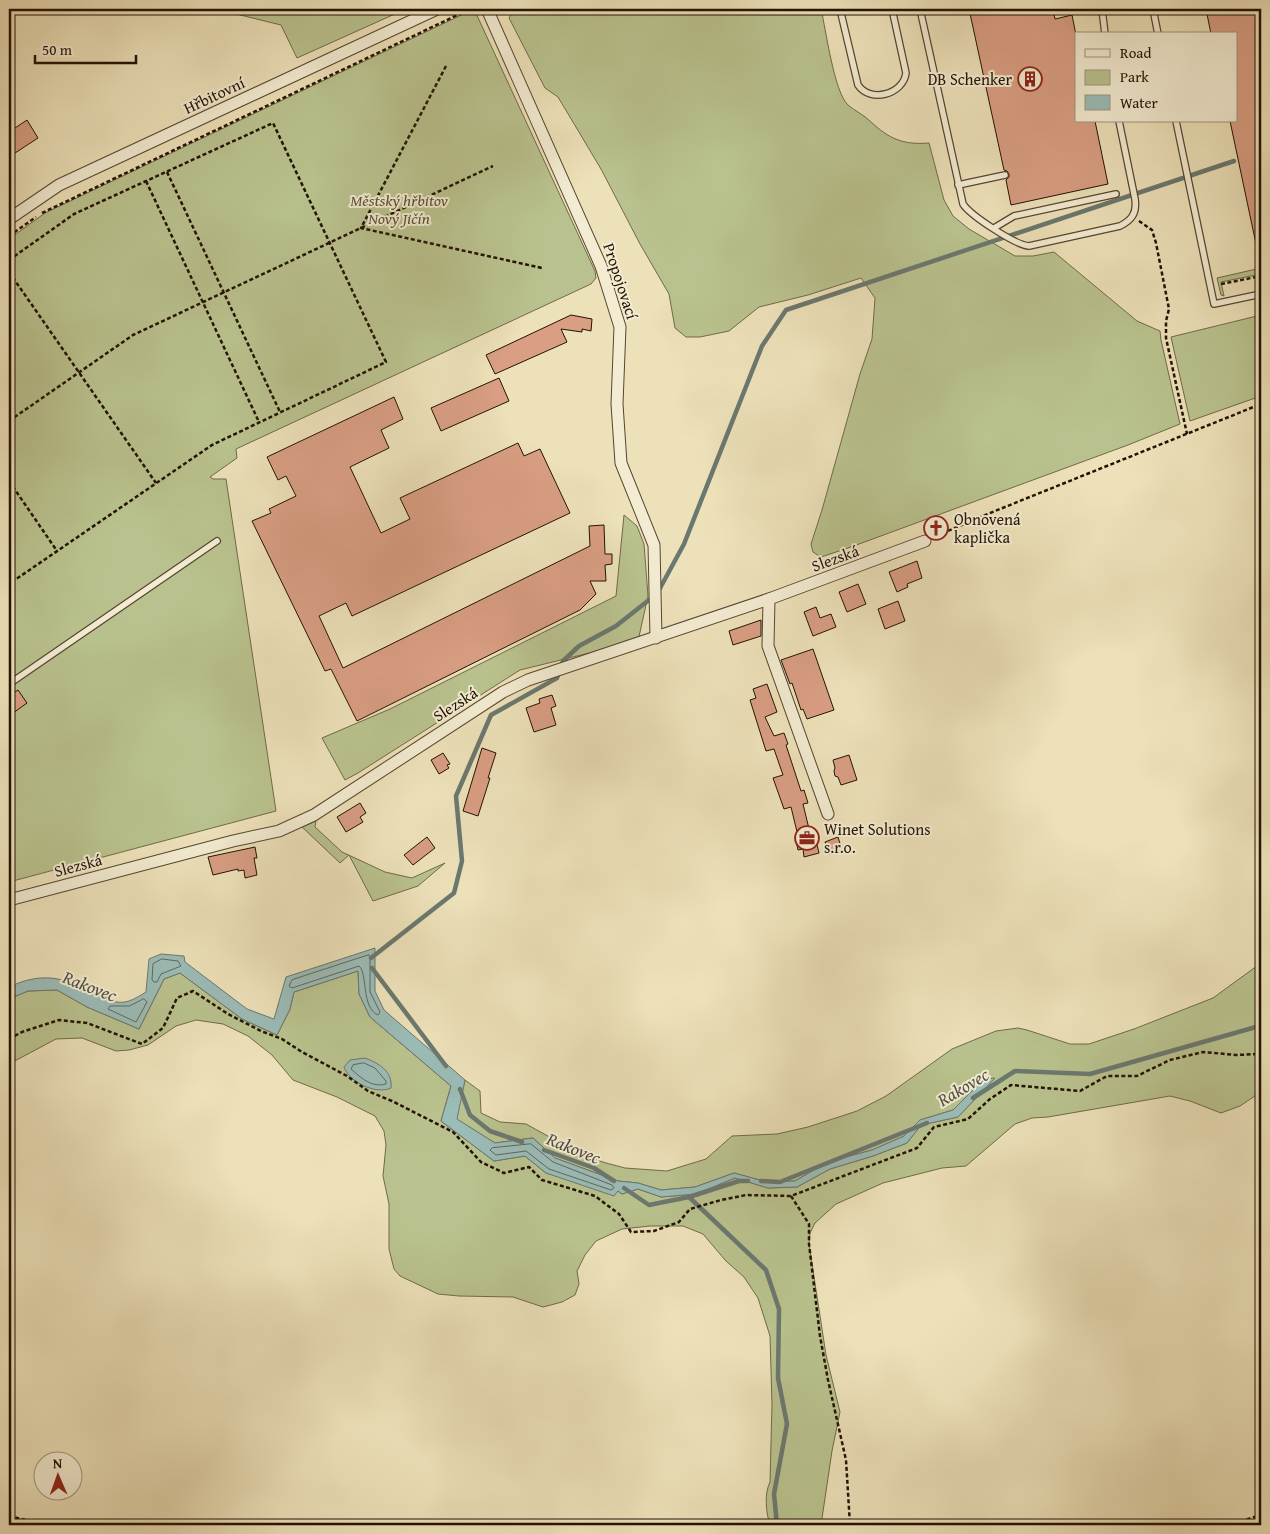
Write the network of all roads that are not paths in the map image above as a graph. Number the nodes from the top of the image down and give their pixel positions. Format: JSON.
{"nodes":[{"id":1,"x":437,"y":9,"type":"edge"},
{"id":2,"x":488,"y":9,"type":"edge"},
{"id":3,"x":840,"y":9,"type":"edge"},
{"id":4,"x":892,"y":9,"type":"edge"},
{"id":5,"x":920,"y":9,"type":"edge"},
{"id":6,"x":1102,"y":9,"type":"edge"},
{"id":7,"x":1153,"y":9,"type":"edge"},
{"id":8,"x":1105,"y":32,"type":"edge"},
{"id":9,"x":1158,"y":32,"type":"edge"},
{"id":10,"x":1119,"y":122,"type":"edge"},
{"id":11,"x":1176,"y":122,"type":"edge"},
{"id":12,"x":1005,"y":176,"type":"dead end"},
{"id":13,"x":958,"y":186,"type":"junction"},
{"id":14,"x":1116,"y":194,"type":"dead end"},
{"id":15,"x":9,"y":219,"type":"edge"},
{"id":16,"x":994,"y":228,"type":"junction"},
{"id":17,"x":1261,"y":294,"type":"edge"},
{"id":18,"x":217,"y":541,"type":"dead end"},
{"id":19,"x":925,"y":541,"type":"road end"},
{"id":20,"x":769,"y":599,"type":"junction"},
{"id":21,"x":656,"y":638,"type":"junction"},
{"id":22,"x":9,"y":684,"type":"edge"},
{"id":23,"x":828,"y":814,"type":"dead end"},
{"id":24,"x":9,"y":900,"type":"edge"}],
"edges":[{"from":1,"to":15,"type":"street","name":"Hřbitovní"},
{"from":2,"to":21,"type":"street","name":"Propojovací"},
{"from":3,"to":4,"type":"lane"},
{"from":5,"to":13,"type":"lane"},
{"from":6,"to":8,"type":"lane"},
{"from":7,"to":9,"type":"lane"},
{"from":10,"to":16,"type":"lane"},
{"from":11,"to":17,"type":"lane"},
{"from":12,"to":13,"type":"lane"},
{"from":13,"to":16,"type":"lane"},
{"from":14,"to":16,"type":"lane"},
{"from":18,"to":22,"type":"lane"},
{"from":19,"to":20,"type":"street","name":"Slezská"},
{"from":20,"to":21,"type":"street","name":"Slezská"},
{"from":20,"to":23,"type":"street"},
{"from":21,"to":24,"type":"street","name":"Slezská"}]}
